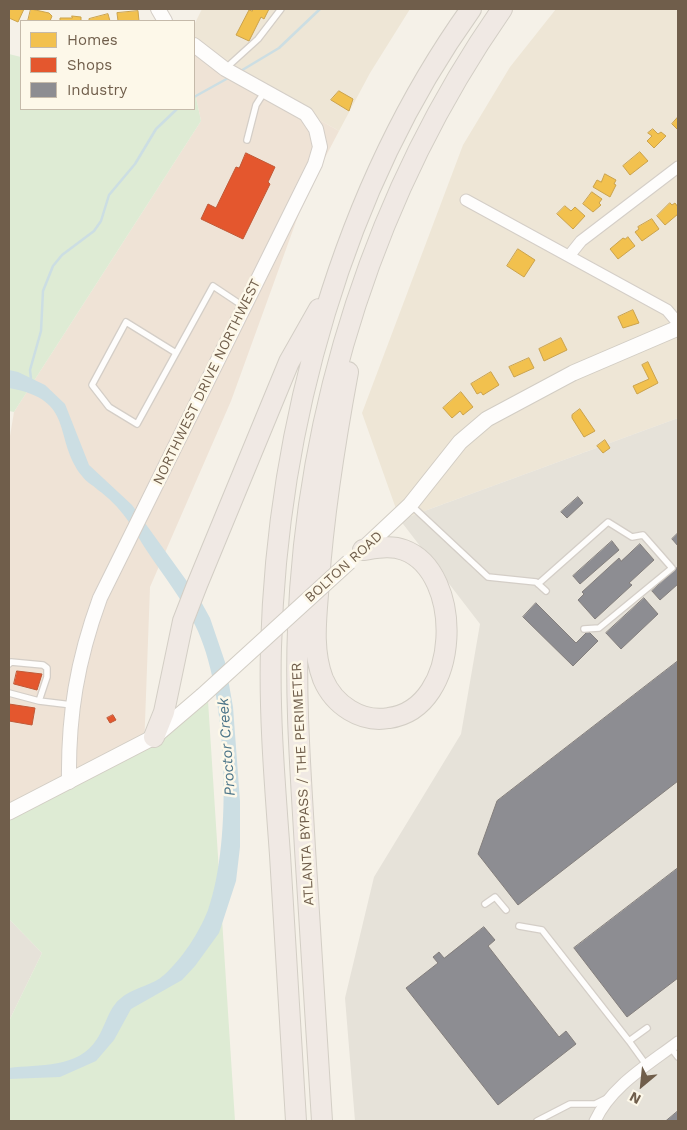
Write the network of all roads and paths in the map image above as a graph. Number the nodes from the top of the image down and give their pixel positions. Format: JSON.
{"nodes":[{"id":1,"x":158,"y":9,"type":"edge"},
{"id":2,"x":281,"y":9,"type":"edge"},
{"id":3,"x":470,"y":9,"type":"edge"},
{"id":4,"x":502,"y":9,"type":"edge"},
{"id":5,"x":164,"y":20,"type":"edge"},
{"id":6,"x":195,"y":46,"type":"edge"},
{"id":7,"x":225,"y":70,"type":"junction"},
{"id":8,"x":265,"y":91,"type":"junction"},
{"id":9,"x":247,"y":140,"type":"dead end"},
{"id":10,"x":678,"y":167,"type":"edge"},
{"id":11,"x":466,"y":200,"type":"dead end"},
{"id":12,"x":570,"y":256,"type":"junction"},
{"id":13,"x":367,"y":272,"type":"junction"},
{"id":14,"x":334,"y":287,"type":"junction"},
{"id":15,"x":243,"y":306,"type":"junction"},
{"id":16,"x":678,"y":323,"type":"edge"},
{"id":17,"x":678,"y":328,"type":"edge"},
{"id":18,"x":176,"y":352,"type":"junction"},
{"id":19,"x":410,"y":505,"type":"junction"},
{"id":20,"x":356,"y":556,"type":"junction"},
{"id":21,"x":538,"y":584,"type":"junction"},
{"id":22,"x":546,"y":591,"type":"dead end"},
{"id":23,"x":584,"y":628,"type":"dead end"},
{"id":24,"x":9,"y":664,"type":"edge"},
{"id":25,"x":9,"y":693,"type":"edge"},
{"id":26,"x":39,"y":701,"type":"junction"},
{"id":27,"x":72,"y":705,"type":"junction"},
{"id":28,"x":154,"y":737,"type":"junction"},
{"id":29,"x":69,"y":782,"type":"junction"},
{"id":30,"x":9,"y":812,"type":"edge"},
{"id":31,"x":485,"y":904,"type":"dead end"},
{"id":32,"x":506,"y":910,"type":"dead end"},
{"id":33,"x":520,"y":926,"type":"dead end"},
{"id":34,"x":647,"y":1028,"type":"dead end"},
{"id":35,"x":629,"y":1041,"type":"junction"},
{"id":36,"x":676,"y":1049,"type":"edge"},
{"id":37,"x":647,"y":1066,"type":"junction"},
{"id":38,"x":609,"y":1097,"type":"junction"},
{"id":39,"x":296,"y":1121,"type":"edge"},
{"id":40,"x":322,"y":1121,"type":"edge"},
{"id":41,"x":537,"y":1121,"type":"edge"},
{"id":42,"x":595,"y":1121,"type":"edge"}],
"edges":[{"from":1,"to":5,"type":"street"},
{"from":2,"to":7,"type":"lane"},
{"from":3,"to":14,"type":"highway","name":"ATLANTA BYPASS / THE PERIMETER"},
{"from":4,"to":13,"type":"highway","name":"ATLANTA BYPASS / THE PERIMETER"},
{"from":6,"to":7,"type":"street","name":"NORTHWEST DRIVE NORTHWEST"},
{"from":7,"to":8,"type":"street","name":"NORTHWEST DRIVE NORTHWEST"},
{"from":8,"to":9,"type":"lane"},
{"from":8,"to":15,"type":"street","name":"NORTHWEST DRIVE NORTHWEST"},
{"from":10,"to":12,"type":"street"},
{"from":11,"to":12,"type":"street"},
{"from":12,"to":16,"type":"street"},
{"from":13,"to":20,"type":"highway"},
{"from":13,"to":40,"type":"highway","name":"ATLANTA BYPASS / THE PERIMETER"},
{"from":14,"to":28,"type":"highway"},
{"from":14,"to":39,"type":"highway","name":"ATLANTA BYPASS / THE PERIMETER"},
{"from":15,"to":18,"type":"lane"},
{"from":15,"to":27,"type":"street","name":"NORTHWEST DRIVE NORTHWEST"},
{"from":17,"to":19,"type":"main road","name":"BOLTON ROAD"},
{"from":18,"to":18,"type":"lane"},
{"from":19,"to":20,"type":"main road","name":"BOLTON ROAD"},
{"from":19,"to":21,"type":"lane"},
{"from":20,"to":28,"type":"main road","name":"BOLTON ROAD","bridge":true},
{"from":21,"to":22,"type":"lane"},
{"from":21,"to":23,"type":"lane"},
{"from":24,"to":26,"type":"lane"},
{"from":25,"to":26,"type":"lane"},
{"from":26,"to":27,"type":"lane"},
{"from":27,"to":29,"type":"street","name":"NORTHWEST DRIVE NORTHWEST"},
{"from":28,"to":29,"type":"main road","name":"BOLTON ROAD"},
{"from":29,"to":30,"type":"main road","name":"BOLTON ROAD"},
{"from":31,"to":32,"type":"lane"},
{"from":33,"to":35,"type":"lane"},
{"from":34,"to":35,"type":"lane"},
{"from":35,"to":37,"type":"lane"},
{"from":36,"to":37,"type":"street"},
{"from":37,"to":38,"type":"street"},
{"from":38,"to":41,"type":"lane"},
{"from":38,"to":42,"type":"street"}]}
